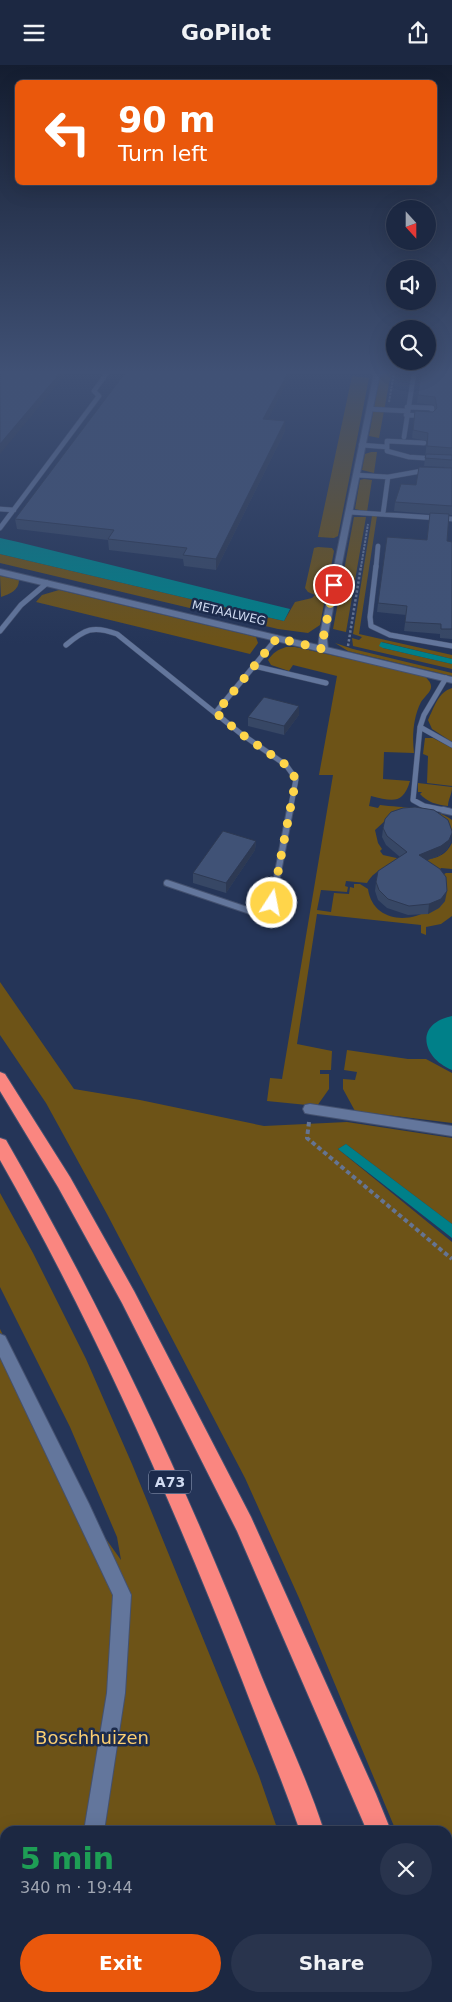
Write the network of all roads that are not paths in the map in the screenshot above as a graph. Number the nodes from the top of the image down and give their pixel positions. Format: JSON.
{"nodes":[{"id":1,"x":49,"y":463,"type":"edge"},
{"id":2,"x":358,"y":463,"type":"edge"},
{"id":3,"x":436,"y":471,"type":"edge"},
{"id":4,"x":356,"y":475,"type":"junction"},
{"id":5,"x":388,"y":477,"type":"junction"},
{"id":6,"x":0,"y":509,"type":"edge"},
{"id":7,"x":14,"y":510,"type":"junction"},
{"id":8,"x":348,"y":512,"type":"junction"},
{"id":9,"x":383,"y":514,"type":"junction"},
{"id":10,"x":452,"y":519,"type":"edge"},
{"id":11,"x":0,"y":528,"type":"edge"},
{"id":12,"x":378,"y":547,"type":"dead end"},
{"id":13,"x":0,"y":572,"type":"edge"},
{"id":14,"x":46,"y":583,"type":"junction"},
{"id":15,"x":0,"y":616,"type":"edge"},
{"id":16,"x":8,"y":619,"type":"junction"},
{"id":17,"x":0,"y":631,"type":"edge"},
{"id":18,"x":277,"y":638,"type":"junction"},
{"id":19,"x":66,"y":645,"type":"dead end"},
{"id":20,"x":452,"y":645,"type":"edge"},
{"id":21,"x":323,"y":649,"type":"junction"},
{"id":22,"x":254,"y":666,"type":"junction"},
{"id":23,"x":449,"y":679,"type":"edge"},
{"id":24,"x":326,"y":683,"type":"dead end"},
{"id":25,"x":216,"y":713,"type":"junction"},
{"id":26,"x":420,"y":727,"type":"junction"},
{"id":27,"x":452,"y":745,"type":"edge"},
{"id":28,"x":452,"y":812,"type":"edge"},
{"id":29,"x":167,"y":883,"type":"dead end"},
{"id":30,"x":0,"y":1078,"type":"edge"},
{"id":31,"x":310,"y":1109,"type":"road end"},
{"id":32,"x":452,"y":1131,"type":"edge"},
{"id":33,"x":0,"y":1145,"type":"edge"},
{"id":34,"x":0,"y":1341,"type":"edge"},
{"id":35,"x":95,"y":1826,"type":"edge"},
{"id":36,"x":310,"y":1826,"type":"edge"},
{"id":37,"x":377,"y":1826,"type":"edge"}],
"edges":[{"from":1,"to":7,"type":"lane"},
{"from":2,"to":4,"type":"street"},
{"from":3,"to":5,"type":"lane"},
{"from":4,"to":5,"type":"lane"},
{"from":4,"to":8,"type":"street"},
{"from":5,"to":9,"type":"lane"},
{"from":6,"to":7,"type":"lane"},
{"from":7,"to":11,"type":"lane"},
{"from":8,"to":9,"type":"lane"},
{"from":8,"to":21,"type":"street"},
{"from":9,"to":10,"type":"lane"},
{"from":12,"to":20,"type":"lane"},
{"from":13,"to":14,"type":"street","name":"METAALWEG"},
{"from":14,"to":16,"type":"lane"},
{"from":14,"to":18,"type":"street","name":"METAALWEG"},
{"from":15,"to":16,"type":"lane"},
{"from":16,"to":17,"type":"lane"},
{"from":18,"to":21,"type":"street","name":"METAALWEG"},
{"from":18,"to":22,"type":"lane"},
{"from":19,"to":25,"type":"lane"},
{"from":21,"to":23,"type":"street","name":"METAALWEG"},
{"from":22,"to":24,"type":"lane"},
{"from":22,"to":25,"type":"lane"},
{"from":23,"to":26,"type":"lane"},
{"from":25,"to":29,"type":"lane"},
{"from":26,"to":27,"type":"lane"},
{"from":26,"to":28,"type":"lane"},
{"from":30,"to":37,"type":"highway"},
{"from":31,"to":32,"type":"street"},
{"from":33,"to":36,"type":"highway","number":"A73"},
{"from":34,"to":35,"type":"street"}]}
